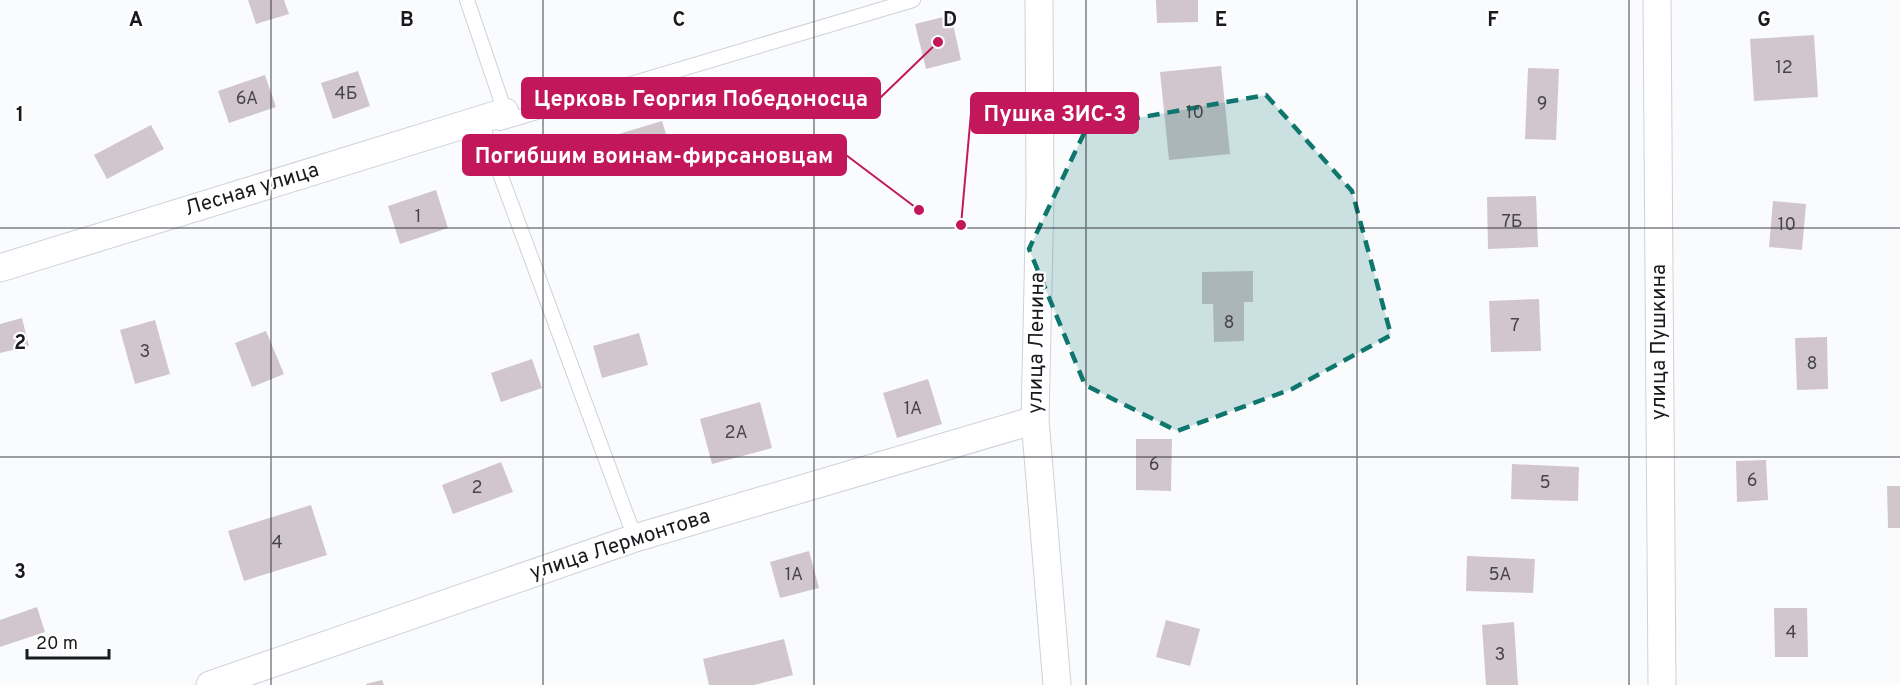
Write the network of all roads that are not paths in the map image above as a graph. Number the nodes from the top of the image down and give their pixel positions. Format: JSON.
{"nodes":[{"id":1,"x":467,"y":0,"type":"edge"},
{"id":2,"x":913,"y":0,"type":"edge"},
{"id":3,"x":1039,"y":0,"type":"edge"},
{"id":4,"x":1657,"y":0,"type":"edge"},
{"id":5,"x":494,"y":120,"type":"junction"},
{"id":6,"x":0,"y":268,"type":"edge"},
{"id":7,"x":1035,"y":420,"type":"junction"},
{"id":8,"x":635,"y":538,"type":"junction"},
{"id":9,"x":210,"y":685,"type":"edge"},
{"id":10,"x":1057,"y":685,"type":"edge"},
{"id":11,"x":1662,"y":685,"type":"edge"}],
"edges":[{"from":1,"to":5,"type":"lane"},
{"from":2,"to":5,"type":"lane"},
{"from":3,"to":7,"type":"street","name":"улица Ленина"},
{"from":4,"to":11,"type":"street","name":"улица Пушкина"},
{"from":5,"to":6,"type":"street","name":"Лесная улица"},
{"from":5,"to":8,"type":"lane"},
{"from":7,"to":8,"type":"street","name":"улица Лермонтова"},
{"from":7,"to":10,"type":"street","name":"улица Ленина"},
{"from":8,"to":9,"type":"street","name":"улица Лермонтова"}]}
